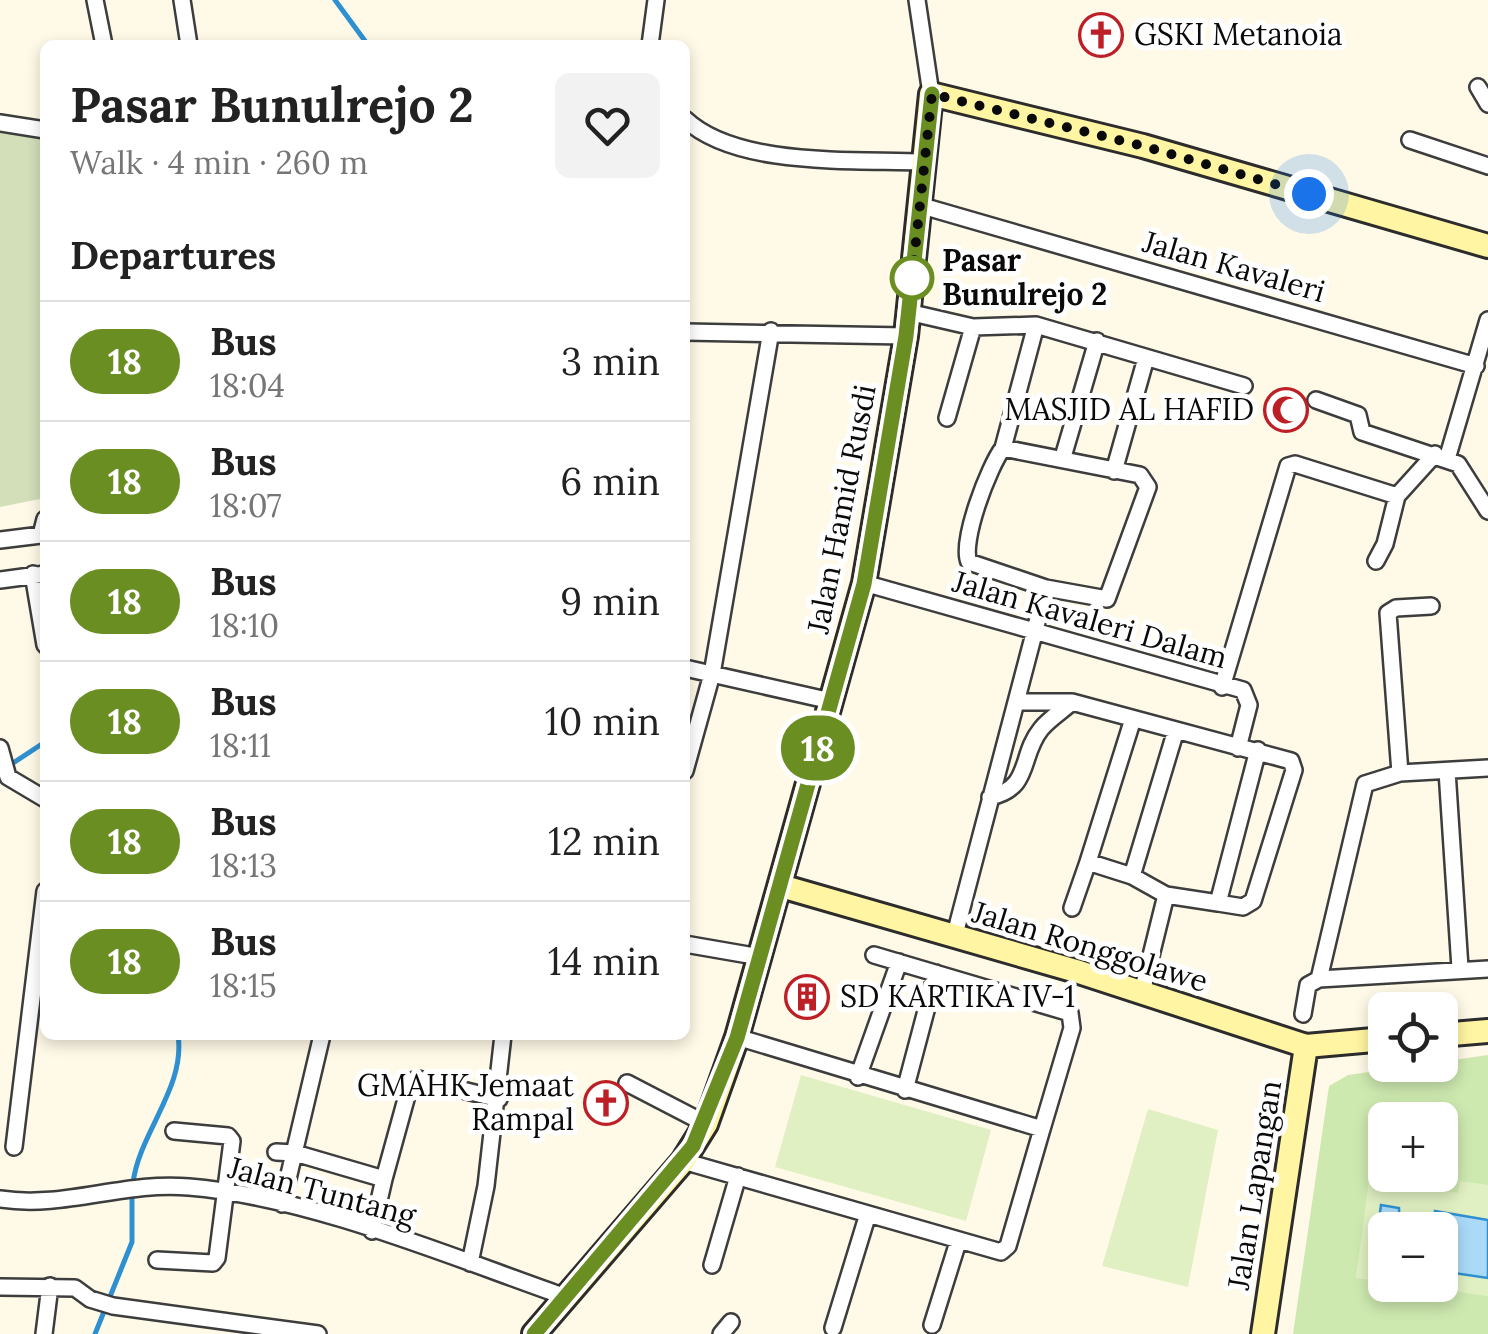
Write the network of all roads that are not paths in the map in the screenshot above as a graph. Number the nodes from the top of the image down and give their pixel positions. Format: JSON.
{"nodes":[{"id":1,"x":96,"y":0,"type":"edge"},
{"id":2,"x":182,"y":0,"type":"edge"},
{"id":3,"x":656,"y":0,"type":"edge"},
{"id":4,"x":917,"y":0,"type":"edge"},
{"id":5,"x":103,"y":40,"type":"edge"},
{"id":6,"x":188,"y":40,"type":"edge"},
{"id":7,"x":651,"y":40,"type":"edge"},
{"id":8,"x":1478,"y":87,"type":"dead end"},
{"id":9,"x":932,"y":94,"type":"junction"},
{"id":10,"x":1488,"y":104,"type":"edge"},
{"id":11,"x":0,"y":123,"type":"edge"},
{"id":12,"x":690,"y":123,"type":"edge"},
{"id":13,"x":40,"y":129,"type":"edge"},
{"id":14,"x":1410,"y":140,"type":"dead end"},
{"id":15,"x":924,"y":162,"type":"junction"},
{"id":16,"x":1488,"y":166,"type":"edge"},
{"id":17,"x":919,"y":205,"type":"junction"},
{"id":18,"x":1488,"y":246,"type":"edge"},
{"id":19,"x":908,"y":312,"type":"junction"},
{"id":20,"x":1488,"y":320,"type":"edge"},
{"id":21,"x":1036,"y":325,"type":"junction"},
{"id":22,"x":972,"y":327,"type":"junction"},
{"id":23,"x":771,"y":331,"type":"junction"},
{"id":24,"x":690,"y":332,"type":"edge"},
{"id":25,"x":906,"y":336,"type":"junction"},
{"id":26,"x":1097,"y":341,"type":"junction"},
{"id":27,"x":1146,"y":358,"type":"junction"},
{"id":28,"x":1476,"y":366,"type":"junction"},
{"id":29,"x":1244,"y":386,"type":"dead end"},
{"id":30,"x":1316,"y":400,"type":"dead end"},
{"id":31,"x":947,"y":418,"type":"dead end"},
{"id":32,"x":1003,"y":448,"type":"junction"},
{"id":33,"x":1063,"y":456,"type":"junction"},
{"id":34,"x":1441,"y":457,"type":"junction"},
{"id":35,"x":1114,"y":471,"type":"junction"},
{"id":36,"x":1397,"y":496,"type":"junction"},
{"id":37,"x":1488,"y":511,"type":"edge"},
{"id":38,"x":40,"y":535,"type":"edge"},
{"id":39,"x":0,"y":540,"type":"edge"},
{"id":40,"x":1376,"y":561,"type":"dead end"},
{"id":41,"x":39,"y":574,"type":"edge"},
{"id":42,"x":0,"y":580,"type":"edge"},
{"id":43,"x":864,"y":584,"type":"junction"},
{"id":44,"x":1046,"y":588,"type":"junction"},
{"id":45,"x":1432,"y":606,"type":"dead end"},
{"id":46,"x":1034,"y":635,"type":"junction"},
{"id":47,"x":690,"y":669,"type":"edge"},
{"id":48,"x":712,"y":674,"type":"junction"},
{"id":49,"x":1222,"y":687,"type":"junction"},
{"id":50,"x":831,"y":701,"type":"junction"},
{"id":51,"x":1017,"y":702,"type":"junction"},
{"id":52,"x":1072,"y":702,"type":"junction"},
{"id":53,"x":1132,"y":722,"type":"junction"},
{"id":54,"x":1176,"y":730,"type":"junction"},
{"id":55,"x":1238,"y":748,"type":"junction"},
{"id":56,"x":1258,"y":750,"type":"junction"},
{"id":57,"x":1,"y":751,"type":"edge"},
{"id":58,"x":690,"y":752,"type":"edge"},
{"id":59,"x":1488,"y":768,"type":"edge"},
{"id":60,"x":1447,"y":771,"type":"junction"},
{"id":61,"x":1400,"y":774,"type":"junction"},
{"id":62,"x":40,"y":796,"type":"edge"},
{"id":63,"x":990,"y":797,"type":"junction"},
{"id":64,"x":1088,"y":862,"type":"junction"},
{"id":65,"x":1132,"y":876,"type":"junction"},
{"id":66,"x":781,"y":886,"type":"junction"},
{"id":67,"x":1166,"y":895,"type":"junction"},
{"id":68,"x":1218,"y":902,"type":"junction"},
{"id":69,"x":1072,"y":908,"type":"dead end"},
{"id":70,"x":40,"y":931,"type":"edge"},
{"id":71,"x":954,"y":938,"type":"junction"},
{"id":72,"x":690,"y":945,"type":"edge"},
{"id":73,"x":874,"y":955,"type":"dead end"},
{"id":74,"x":760,"y":957,"type":"junction"},
{"id":75,"x":899,"y":962,"type":"junction"},
{"id":76,"x":1460,"y":968,"type":"junction"},
{"id":77,"x":1488,"y":969,"type":"edge"},
{"id":78,"x":936,"y":972,"type":"junction"},
{"id":79,"x":1319,"y":979,"type":"junction"},
{"id":80,"x":1142,"y":992,"type":"junction"},
{"id":81,"x":1302,"y":1014,"type":"dead end"},
{"id":82,"x":1488,"y":1031,"type":"edge"},
{"id":83,"x":1458,"y":1034,"type":"edge"},
{"id":84,"x":737,"y":1038,"type":"junction"},
{"id":85,"x":321,"y":1040,"type":"edge"},
{"id":86,"x":503,"y":1040,"type":"edge"},
{"id":87,"x":1368,"y":1041,"type":"edge"},
{"id":88,"x":1306,"y":1046,"type":"junction"},
{"id":89,"x":858,"y":1077,"type":"junction"},
{"id":90,"x":627,"y":1082,"type":"dead end"},
{"id":91,"x":905,"y":1090,"type":"junction"},
{"id":92,"x":498,"y":1099,"type":"junction"},
{"id":93,"x":0,"y":1103,"type":"edge"},
{"id":94,"x":18,"y":1107,"type":"junction"},
{"id":95,"x":706,"y":1124,"type":"junction"},
{"id":96,"x":1042,"y":1130,"type":"junction"},
{"id":97,"x":174,"y":1131,"type":"dead end"},
{"id":98,"x":14,"y":1147,"type":"dead end"},
{"id":99,"x":276,"y":1152,"type":"dead end"},
{"id":100,"x":295,"y":1153,"type":"junction"},
{"id":101,"x":683,"y":1161,"type":"junction"},
{"id":102,"x":738,"y":1176,"type":"junction"},
{"id":103,"x":384,"y":1179,"type":"junction"},
{"id":104,"x":224,"y":1191,"type":"junction"},
{"id":105,"x":0,"y":1200,"type":"edge"},
{"id":106,"x":282,"y":1204,"type":"junction"},
{"id":107,"x":867,"y":1217,"type":"junction"},
{"id":108,"x":372,"y":1231,"type":"junction"},
{"id":109,"x":958,"y":1242,"type":"junction"},
{"id":110,"x":157,"y":1260,"type":"dead end"},
{"id":111,"x":470,"y":1262,"type":"junction"},
{"id":112,"x":712,"y":1265,"type":"dead end"},
{"id":113,"x":50,"y":1286,"type":"junction"},
{"id":114,"x":0,"y":1287,"type":"edge"},
{"id":115,"x":563,"y":1296,"type":"junction"},
{"id":116,"x":932,"y":1325,"type":"dead end"},
{"id":117,"x":216,"y":1328,"type":"edge"},
{"id":118,"x":833,"y":1328,"type":"dead end"},
{"id":119,"x":311,"y":1333,"type":"edge"},
{"id":120,"x":44,"y":1334,"type":"edge"},
{"id":121,"x":534,"y":1334,"type":"edge"},
{"id":122,"x":1262,"y":1334,"type":"edge"}],
"edges":[{"from":1,"to":5,"type":"street"},
{"from":2,"to":6,"type":"street"},
{"from":3,"to":7,"type":"street"},
{"from":4,"to":9,"type":"street"},
{"from":8,"to":10,"type":"street"},
{"from":9,"to":15,"type":"street","name":"Jalan Hamid Rusdi"},
{"from":9,"to":18,"type":"street"},
{"from":11,"to":13,"type":"street"},
{"from":12,"to":15,"type":"street"},
{"from":14,"to":16,"type":"street"},
{"from":15,"to":17,"type":"street","name":"Jalan Hamid Rusdi"},
{"from":17,"to":19,"type":"street","name":"Jalan Hamid Rusdi"},
{"from":17,"to":28,"type":"street","name":"Jalan Kavaleri"},
{"from":19,"to":22,"type":"street"},
{"from":19,"to":25,"type":"street","name":"Jalan Hamid Rusdi"},
{"from":20,"to":28,"type":"street"},
{"from":21,"to":22,"type":"street"},
{"from":21,"to":26,"type":"street"},
{"from":21,"to":32,"type":"street"},
{"from":22,"to":31,"type":"street"},
{"from":23,"to":24,"type":"street"},
{"from":23,"to":25,"type":"street"},
{"from":23,"to":48,"type":"street"},
{"from":25,"to":43,"type":"street","name":"Jalan Hamid Rusdi"},
{"from":26,"to":27,"type":"street"},
{"from":26,"to":33,"type":"street"},
{"from":27,"to":29,"type":"street"},
{"from":27,"to":35,"type":"street"},
{"from":28,"to":34,"type":"street"},
{"from":30,"to":34,"type":"street"},
{"from":32,"to":33,"type":"street"},
{"from":32,"to":44,"type":"street"},
{"from":33,"to":35,"type":"street"},
{"from":34,"to":36,"type":"street"},
{"from":34,"to":37,"type":"street"},
{"from":35,"to":44,"type":"street"},
{"from":36,"to":40,"type":"street"},
{"from":36,"to":49,"type":"street"},
{"from":38,"to":39,"type":"street"},
{"from":41,"to":42,"type":"street"},
{"from":43,"to":46,"type":"street","name":"Jalan Kavaleri Dalam"},
{"from":43,"to":50,"type":"street","name":"Jalan Hamid Rusdi"},
{"from":44,"to":46,"type":"street"},
{"from":45,"to":61,"type":"street"},
{"from":46,"to":49,"type":"street","name":"Jalan Kavaleri Dalam"},
{"from":46,"to":51,"type":"street"},
{"from":47,"to":48,"type":"street"},
{"from":48,"to":50,"type":"street"},
{"from":48,"to":58,"type":"street"},
{"from":49,"to":55,"type":"street","name":"Jalan Kavaleri Dalam"},
{"from":50,"to":66,"type":"street","name":"Jalan Hamid Rusdi"},
{"from":51,"to":52,"type":"street"},
{"from":51,"to":63,"type":"street"},
{"from":52,"to":53,"type":"street"},
{"from":52,"to":63,"type":"street"},
{"from":53,"to":54,"type":"street"},
{"from":53,"to":64,"type":"street"},
{"from":54,"to":55,"type":"street"},
{"from":54,"to":65,"type":"street"},
{"from":55,"to":56,"type":"street"},
{"from":56,"to":68,"type":"street"},
{"from":56,"to":68,"type":"street"},
{"from":57,"to":62,"type":"street"},
{"from":59,"to":60,"type":"street"},
{"from":60,"to":61,"type":"street"},
{"from":60,"to":76,"type":"street"},
{"from":61,"to":79,"type":"street"},
{"from":63,"to":71,"type":"street"},
{"from":64,"to":65,"type":"street"},
{"from":64,"to":69,"type":"street"},
{"from":65,"to":67,"type":"street"},
{"from":66,"to":71,"type":"street","name":"Jalan Ronggolawe"},
{"from":66,"to":74,"type":"street","name":"Jalan Hamid Rusdi"},
{"from":67,"to":68,"type":"street"},
{"from":67,"to":80,"type":"street"},
{"from":70,"to":94,"type":"street"},
{"from":71,"to":80,"type":"street","name":"Jalan Ronggolawe"},
{"from":72,"to":74,"type":"street"},
{"from":73,"to":75,"type":"street"},
{"from":74,"to":84,"type":"street","name":"Jalan Hamid Rusdi"},
{"from":75,"to":78,"type":"street"},
{"from":75,"to":89,"type":"street"},
{"from":76,"to":77,"type":"street"},
{"from":76,"to":79,"type":"street"},
{"from":78,"to":91,"type":"street"},
{"from":78,"to":96,"type":"street"},
{"from":79,"to":81,"type":"street"},
{"from":80,"to":88,"type":"street","name":"Jalan Ronggolawe"},
{"from":82,"to":83,"type":"street"},
{"from":84,"to":89,"type":"street"},
{"from":84,"to":95,"type":"street","name":"Jalan Hamid Rusdi"},
{"from":85,"to":100,"type":"street"},
{"from":86,"to":92,"type":"street"},
{"from":87,"to":88,"type":"street","name":"Jalan Ronggolawe"},
{"from":88,"to":122,"type":"street","name":"Jalan Lapangan"},
{"from":89,"to":91,"type":"street"},
{"from":90,"to":95,"type":"street"},
{"from":91,"to":96,"type":"street"},
{"from":92,"to":103,"type":"street"},
{"from":92,"to":111,"type":"street"},
{"from":93,"to":94,"type":"street"},
{"from":94,"to":98,"type":"street"},
{"from":95,"to":101,"type":"street","name":"Jalan Hamid Rusdi"},
{"from":96,"to":109,"type":"street"},
{"from":97,"to":104,"type":"street"},
{"from":99,"to":100,"type":"street"},
{"from":100,"to":103,"type":"street"},
{"from":100,"to":106,"type":"street"},
{"from":101,"to":102,"type":"street"},
{"from":101,"to":115,"type":"street","name":"Jalan Hamid Rusdi"},
{"from":102,"to":107,"type":"street"},
{"from":102,"to":112,"type":"street"},
{"from":103,"to":108,"type":"street"},
{"from":104,"to":105,"type":"street","name":"Jalan Tuntang"},
{"from":104,"to":106,"type":"street","name":"Jalan Tuntang"},
{"from":104,"to":110,"type":"street"},
{"from":106,"to":108,"type":"street","name":"Jalan Tuntang"},
{"from":107,"to":109,"type":"street"},
{"from":107,"to":118,"type":"street"},
{"from":108,"to":111,"type":"street","name":"Jalan Tuntang"},
{"from":109,"to":116,"type":"street"},
{"from":111,"to":115,"type":"street","name":"Jalan Tuntang"},
{"from":113,"to":114,"type":"street"},
{"from":113,"to":117,"type":"street"},
{"from":113,"to":120,"type":"street"},
{"from":115,"to":121,"type":"street","name":"Jalan Hamid Rusdi"},
{"from":117,"to":119,"type":"street"}]}
